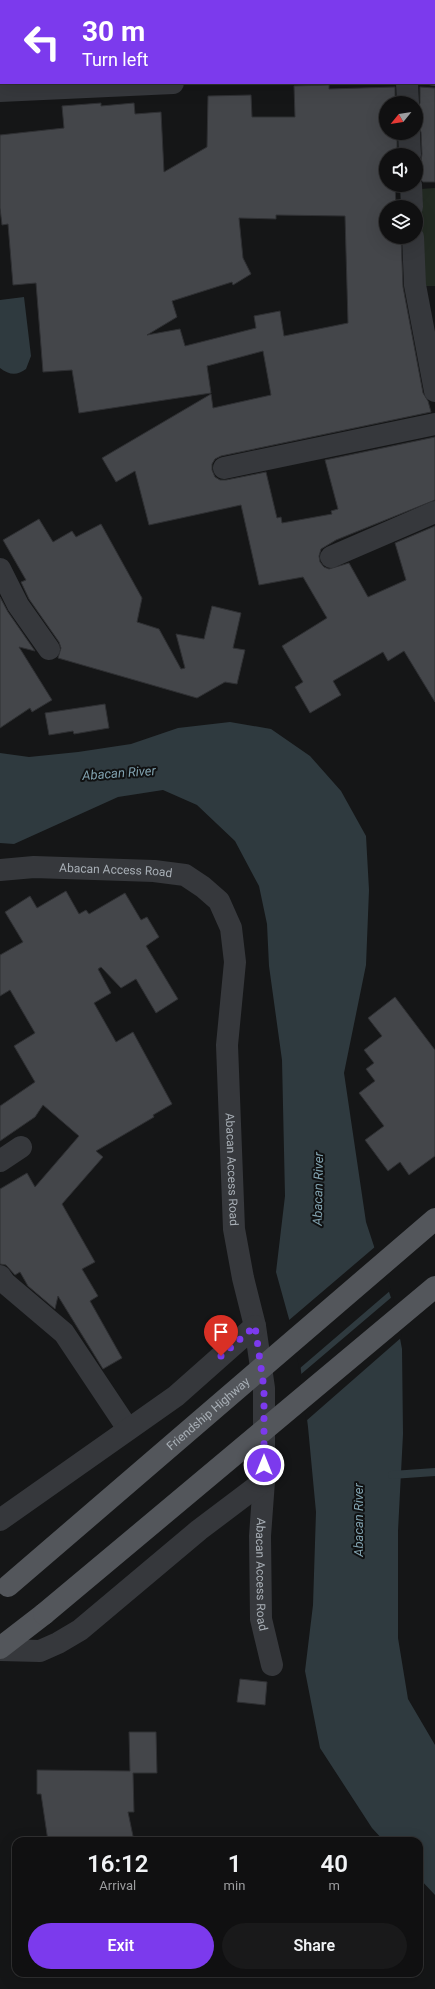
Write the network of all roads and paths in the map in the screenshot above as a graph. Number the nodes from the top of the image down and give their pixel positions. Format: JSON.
{"nodes":[{"id":1,"x":128,"y":84,"type":"edge"},
{"id":2,"x":407,"y":84,"type":"edge"},
{"id":3,"x":82,"y":85,"type":"edge"},
{"id":4,"x":0,"y":92,"type":"edge"},
{"id":5,"x":408,"y":96,"type":"edge"},
{"id":6,"x":413,"y":244,"type":"edge"},
{"id":7,"x":435,"y":391,"type":"edge"},
{"id":8,"x":435,"y":424,"type":"edge"},
{"id":9,"x":224,"y":468,"type":"dead end"},
{"id":10,"x":435,"y":512,"type":"edge"},
{"id":11,"x":331,"y":557,"type":"dead end"},
{"id":12,"x":0,"y":569,"type":"edge"},
{"id":13,"x":49,"y":649,"type":"dead end"},
{"id":14,"x":0,"y":870,"type":"edge"},
{"id":15,"x":21,"y":1147,"type":"dead end"},
{"id":16,"x":0,"y":1161,"type":"edge"},
{"id":17,"x":435,"y":1219,"type":"edge"},
{"id":18,"x":0,"y":1276,"type":"edge"},
{"id":19,"x":435,"y":1287,"type":"edge"},
{"id":20,"x":255,"y":1326,"type":"junction"},
{"id":21,"x":128,"y":1429,"type":"junction"},
{"id":22,"x":264,"y":1481,"type":"junction"},
{"id":23,"x":0,"y":1520,"type":"edge"},
{"id":24,"x":4,"y":1590,"type":"edge"},
{"id":25,"x":0,"y":1649,"type":"edge"},
{"id":26,"x":272,"y":1665,"type":"dead end"}],
"edges":[{"from":1,"to":3,"type":"street"},
{"from":2,"to":5,"type":"street"},
{"from":3,"to":4,"type":"street"},
{"from":6,"to":7,"type":"street"},
{"from":8,"to":9,"type":"street"},
{"from":10,"to":11,"type":"street"},
{"from":12,"to":13,"type":"street"},
{"from":14,"to":20,"type":"street","name":"Abacan Access Road"},
{"from":15,"to":16,"type":"street"},
{"from":17,"to":24,"type":"main road","name":"Friendship Highway","bridge":true},
{"from":18,"to":21,"type":"street"},
{"from":19,"to":25,"type":"main road","bridge":true},
{"from":20,"to":21,"type":"street"},
{"from":20,"to":22,"type":"street","name":"Abacan Access Road"},
{"from":21,"to":23,"type":"street"},
{"from":22,"to":25,"type":"street"},
{"from":22,"to":26,"type":"street","name":"Abacan Access Road"}]}
